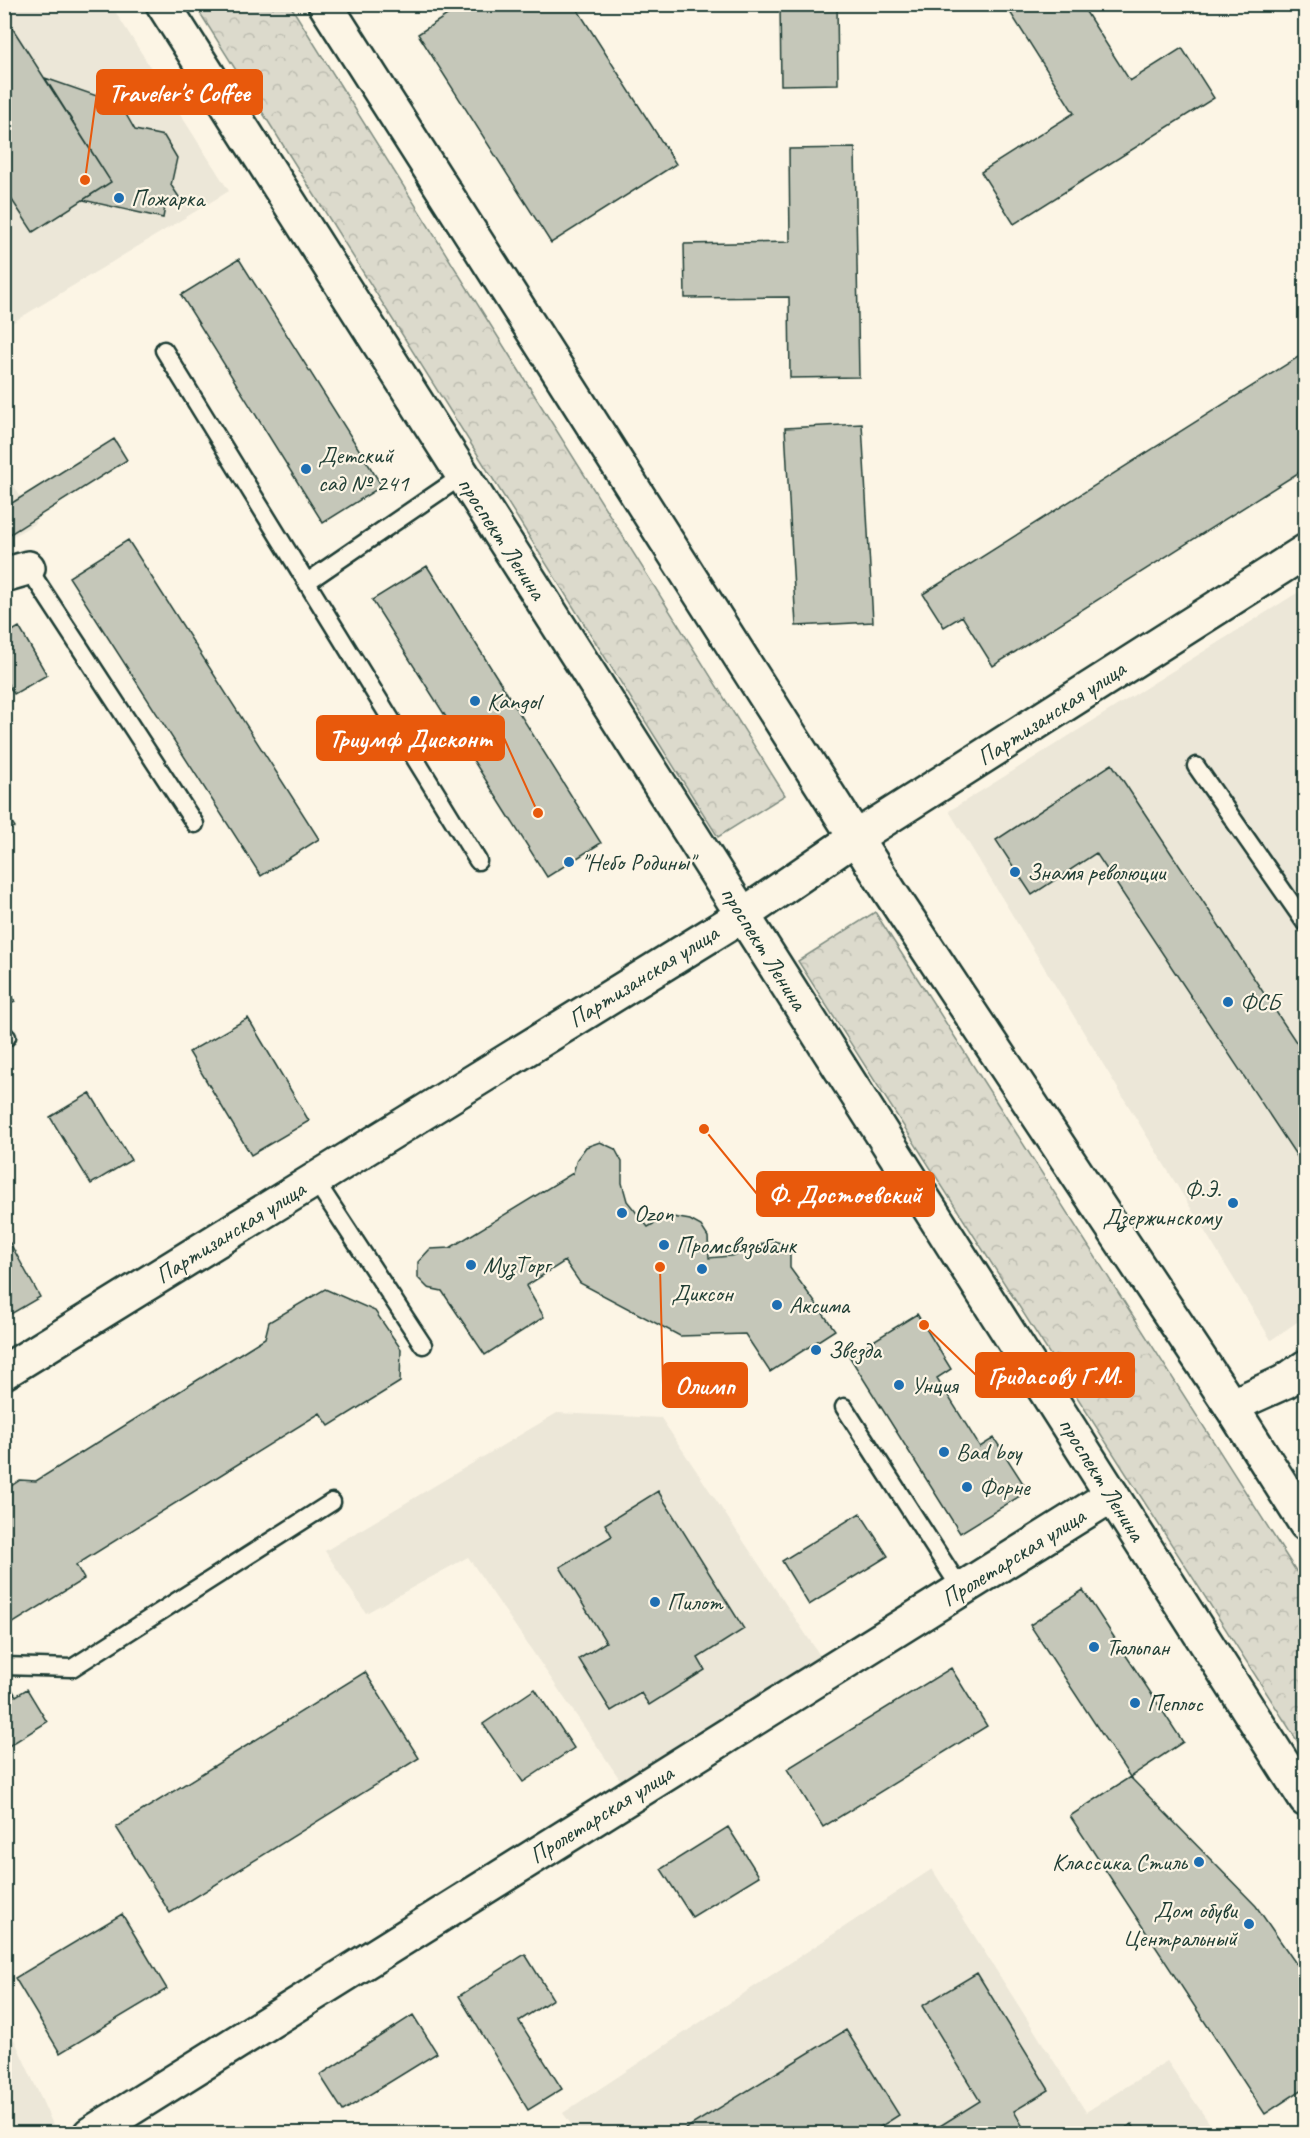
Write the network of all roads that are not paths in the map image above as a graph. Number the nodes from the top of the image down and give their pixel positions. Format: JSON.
{"nodes":[{"id":1,"x":163,"y":4,"type":"edge"},
{"id":2,"x":325,"y":4,"type":"edge"},
{"id":3,"x":164,"y":350,"type":"dead end"},
{"id":4,"x":462,"y":476,"type":"junction"},
{"id":5,"x":1305,"y":551,"type":"edge"},
{"id":6,"x":16,"y":572,"type":"edge"},
{"id":7,"x":307,"y":582,"type":"junction"},
{"id":8,"x":1196,"y":766,"type":"dead end"},
{"id":9,"x":195,"y":824,"type":"dead end"},
{"id":10,"x":855,"y":838,"type":"junction"},
{"id":11,"x":478,"y":861,"type":"dead end"},
{"id":12,"x":743,"y":915,"type":"junction"},
{"id":13,"x":1305,"y":924,"type":"edge"},
{"id":14,"x":315,"y":1180,"type":"junction"},
{"id":15,"x":423,"y":1345,"type":"dead end"},
{"id":16,"x":1305,"y":1367,"type":"edge"},
{"id":17,"x":4,"y":1372,"type":"edge"},
{"id":18,"x":1231,"y":1406,"type":"junction"},
{"id":19,"x":844,"y":1407,"type":"dead end"},
{"id":20,"x":1112,"y":1495,"type":"junction"},
{"id":21,"x":332,"y":1502,"type":"dead end"},
{"id":22,"x":1305,"y":1524,"type":"edge"},
{"id":23,"x":961,"y":1589,"type":"junction"},
{"id":24,"x":4,"y":1666,"type":"edge"},
{"id":25,"x":1305,"y":1800,"type":"edge"},
{"id":26,"x":90,"y":2133,"type":"edge"}],
"edges":[{"from":1,"to":4,"type":"main road","name":"проспект Ленина"},
{"from":2,"to":10,"type":"main road"},
{"from":3,"to":7,"type":"lane"},
{"from":4,"to":7,"type":"lane"},
{"from":4,"to":12,"type":"main road","name":"проспект Ленина"},
{"from":5,"to":10,"type":"main road","name":"Партизанская улица"},
{"from":6,"to":9,"type":"lane"},
{"from":7,"to":11,"type":"lane"},
{"from":8,"to":13,"type":"lane"},
{"from":10,"to":12,"type":"main road","name":"Партизанская улица"},
{"from":10,"to":18,"type":"main road"},
{"from":12,"to":14,"type":"main road","name":"Партизанская улица"},
{"from":12,"to":20,"type":"main road","name":"проспект Ленина"},
{"from":14,"to":15,"type":"lane"},
{"from":14,"to":17,"type":"main road","name":"Партизанская улица"},
{"from":16,"to":18,"type":"main road"},
{"from":18,"to":22,"type":"main road"},
{"from":19,"to":23,"type":"lane"},
{"from":20,"to":23,"type":"main road","name":"Пролетарская улица"},
{"from":20,"to":25,"type":"main road","name":"проспект Ленина"},
{"from":21,"to":24,"type":"lane"},
{"from":23,"to":26,"type":"main road","name":"Пролетарская улица"}]}
